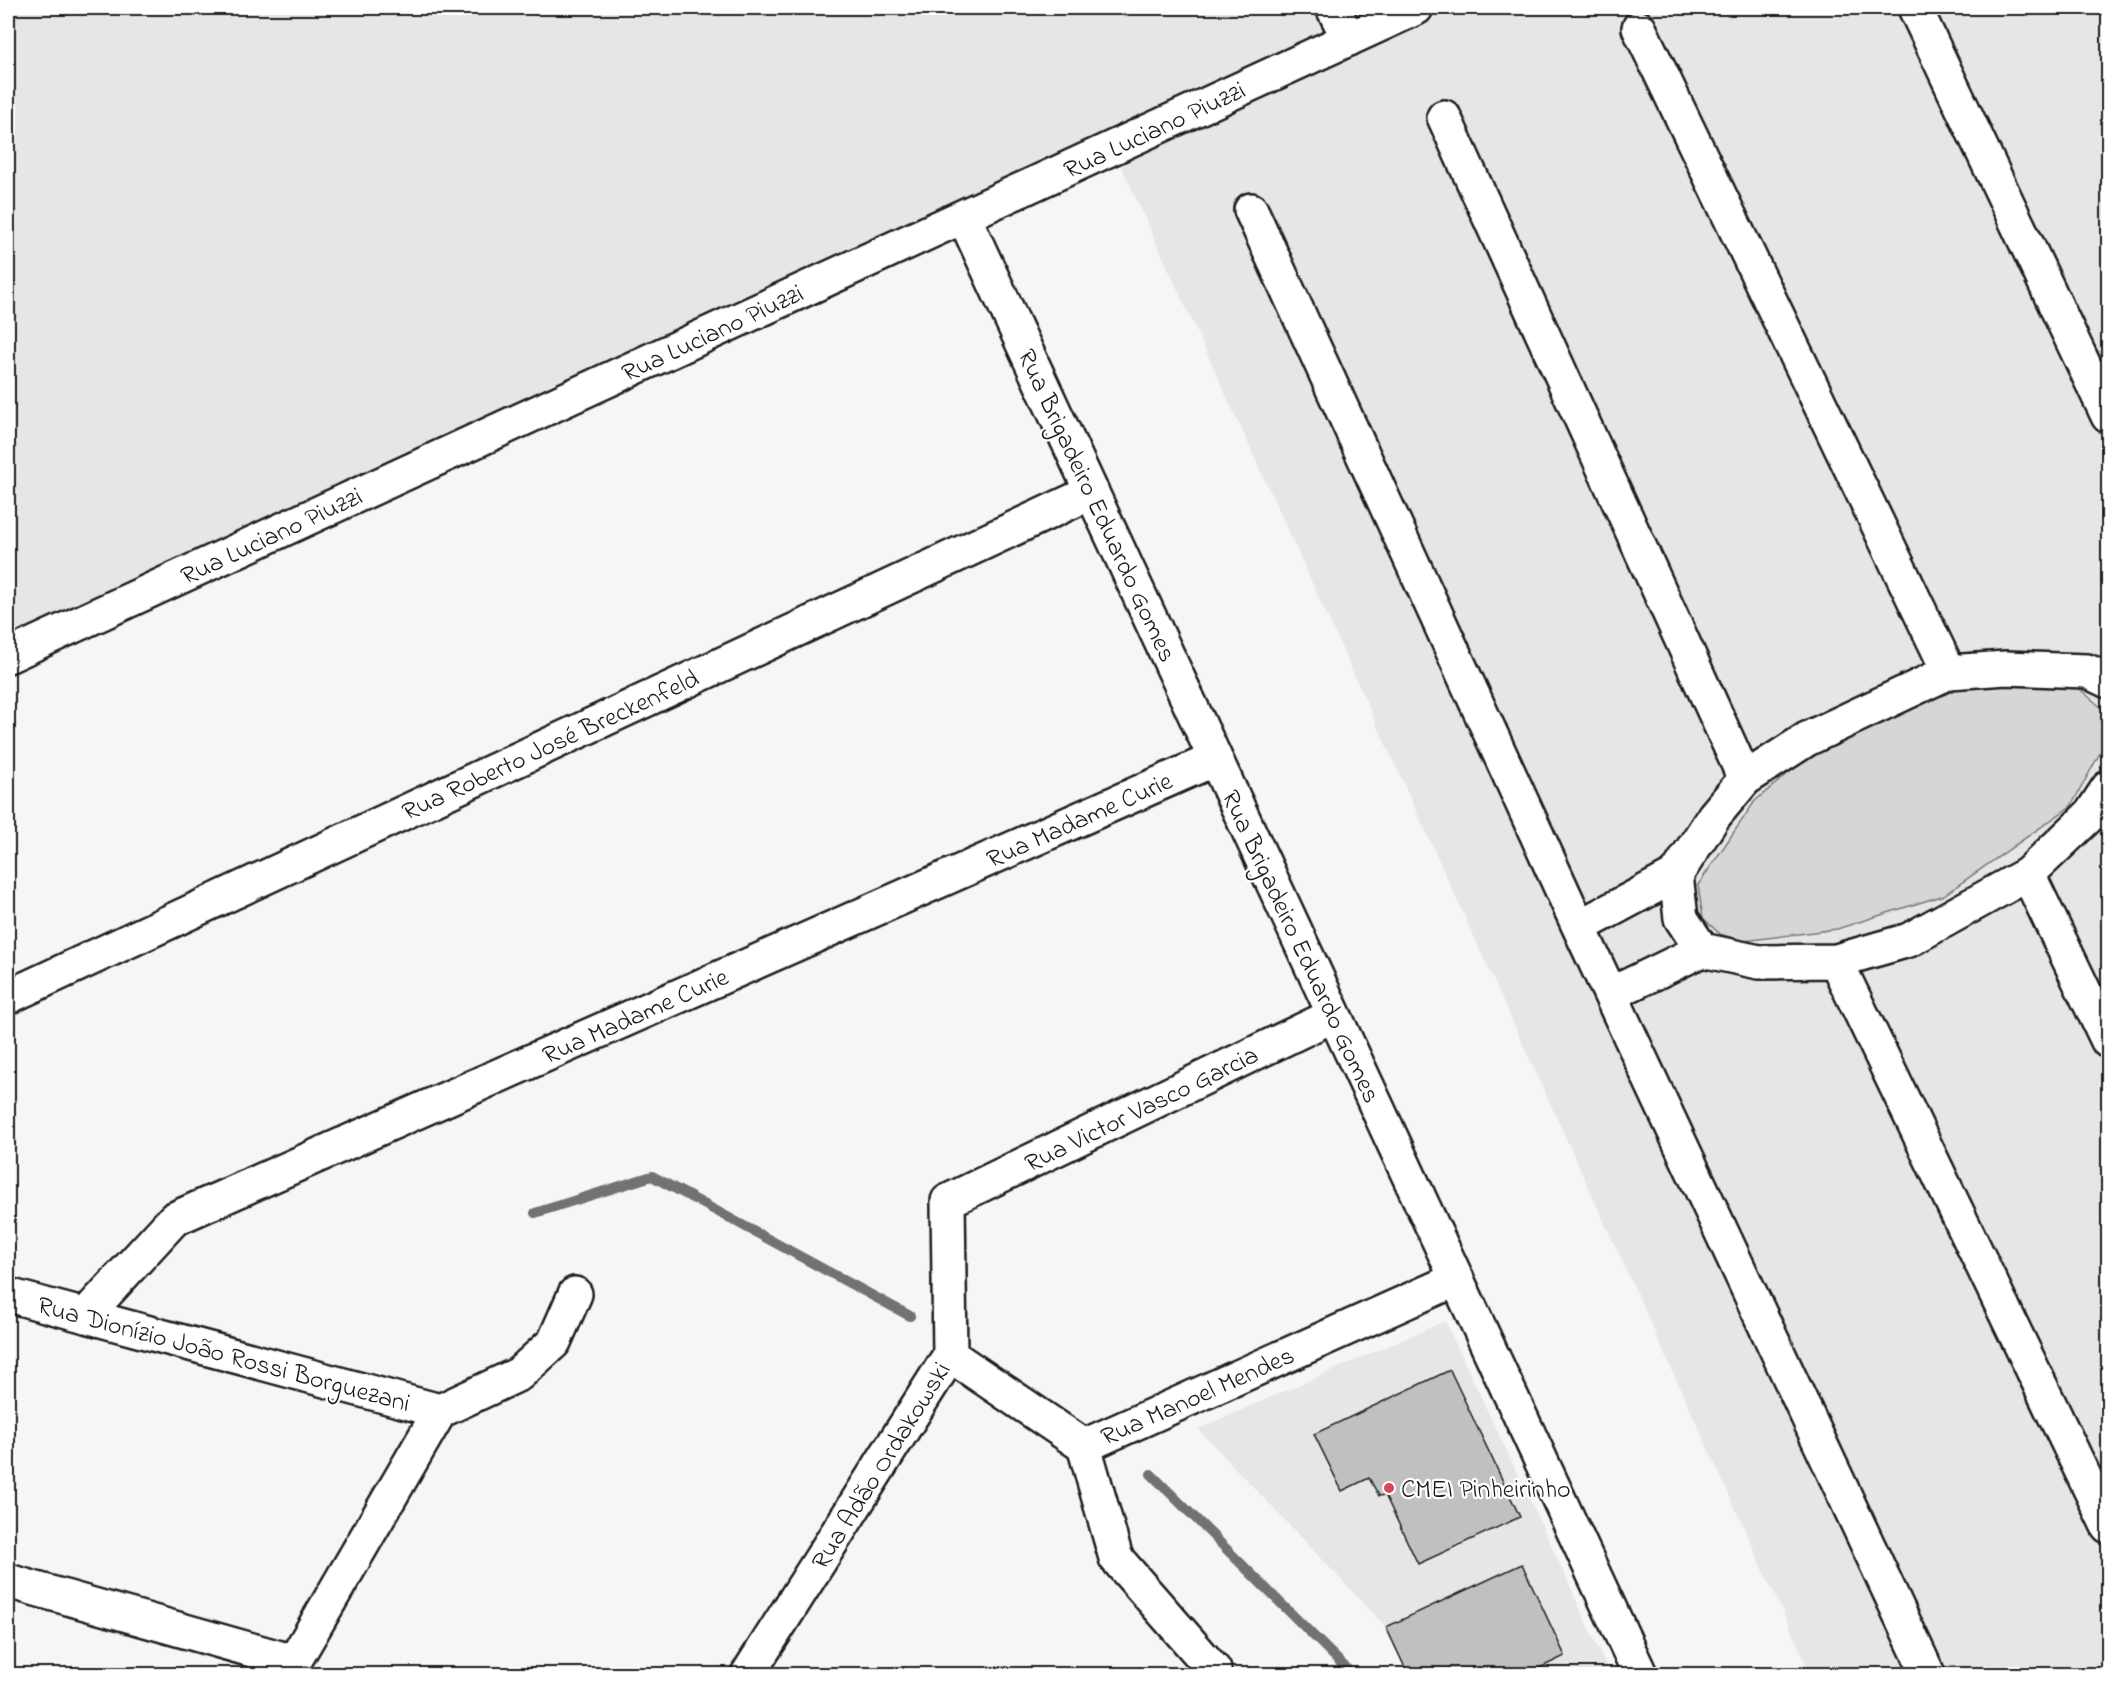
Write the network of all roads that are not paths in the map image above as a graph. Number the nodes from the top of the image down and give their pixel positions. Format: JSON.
{"nodes":[{"id":1,"x":1333,"y":8,"type":"edge"},
{"id":2,"x":1416,"y":8,"type":"edge"},
{"id":3,"x":1915,"y":8,"type":"edge"},
{"id":4,"x":1639,"y":28,"type":"dead end"},
{"id":5,"x":1349,"y":39,"type":"junction"},
{"id":6,"x":1444,"y":117,"type":"dead end"},
{"id":7,"x":1251,"y":210,"type":"dead end"},
{"id":8,"x":964,"y":217,"type":"junction"},
{"id":9,"x":2109,"y":416,"type":"edge"},
{"id":10,"x":1092,"y":492,"type":"junction"},
{"id":11,"x":8,"y":656,"type":"edge"},
{"id":12,"x":1948,"y":672,"type":"junction"},
{"id":13,"x":2109,"y":681,"type":"edge"},
{"id":14,"x":1215,"y":759,"type":"junction"},
{"id":15,"x":1745,"y":779,"type":"junction"},
{"id":16,"x":2109,"y":788,"type":"edge"},
{"id":17,"x":2028,"y":874,"type":"junction"},
{"id":18,"x":1676,"y":875,"type":"junction"},
{"id":19,"x":1579,"y":927,"type":"junction"},
{"id":20,"x":1702,"y":950,"type":"junction"},
{"id":21,"x":1836,"y":961,"type":"junction"},
{"id":22,"x":1611,"y":994,"type":"junction"},
{"id":23,"x":8,"y":997,"type":"edge"},
{"id":24,"x":1334,"y":1015,"type":"junction"},
{"id":25,"x":2109,"y":1041,"type":"edge"},
{"id":26,"x":948,"y":1201,"type":"joint"},
{"id":27,"x":1457,"y":1279,"type":"junction"},
{"id":28,"x":575,"y":1294,"type":"dead end"},
{"id":29,"x":8,"y":1295,"type":"edge"},
{"id":30,"x":86,"y":1316,"type":"junction"},
{"id":31,"x":950,"y":1354,"type":"junction"},
{"id":32,"x":440,"y":1410,"type":"junction"},
{"id":33,"x":1084,"y":1446,"type":"junction"},
{"id":34,"x":2109,"y":1526,"type":"edge"},
{"id":35,"x":8,"y":1581,"type":"edge"},
{"id":36,"x":291,"y":1668,"type":"edge"},
{"id":37,"x":1214,"y":1670,"type":"dead end"},
{"id":38,"x":748,"y":1674,"type":"edge"},
{"id":39,"x":1640,"y":1674,"type":"edge"},
{"id":40,"x":1928,"y":1674,"type":"edge"}],
"edges":[{"from":1,"to":5,"type":"street"},
{"from":2,"to":5,"type":"street","name":"Rua Luciano Piuzzi"},
{"from":3,"to":9,"type":"street"},
{"from":4,"to":12,"type":"street"},
{"from":5,"to":8,"type":"street","name":"Rua Luciano Piuzzi"},
{"from":6,"to":15,"type":"street"},
{"from":7,"to":19,"type":"street"},
{"from":8,"to":10,"type":"street","name":"Rua Brigadeiro Eduardo Gomes"},
{"from":8,"to":11,"type":"street","name":"Rua Luciano Piuzzi"},
{"from":10,"to":14,"type":"street","name":"Rua Brigadeiro Eduardo Gomes"},
{"from":10,"to":23,"type":"street","name":"Rua Roberto José Breckenfeld"},
{"from":12,"to":13,"type":"street"},
{"from":12,"to":15,"type":"street"},
{"from":14,"to":24,"type":"street","name":"Rua Brigadeiro Eduardo Gomes"},
{"from":14,"to":30,"type":"street","name":"Rua Madame Curie"},
{"from":15,"to":18,"type":"street"},
{"from":16,"to":17,"type":"street"},
{"from":17,"to":21,"type":"street"},
{"from":17,"to":25,"type":"street"},
{"from":18,"to":19,"type":"street"},
{"from":18,"to":20,"type":"street"},
{"from":19,"to":22,"type":"street"},
{"from":20,"to":21,"type":"street"},
{"from":20,"to":22,"type":"street"},
{"from":21,"to":34,"type":"street"},
{"from":22,"to":40,"type":"street"},
{"from":24,"to":26,"type":"street","name":"Rua Victor Vasco Garcia"},
{"from":24,"to":27,"type":"street","name":"Rua Brigadeiro Eduardo Gomes"},
{"from":26,"to":31,"type":"street","name":"Rua Adão Ordakowski"},
{"from":27,"to":33,"type":"street","name":"Rua Manoel Mendes"},
{"from":27,"to":39,"type":"street","name":"Rua Brigadeiro Eduardo Gomes"},
{"from":28,"to":32,"type":"street"},
{"from":29,"to":30,"type":"street","name":"Rua Dionízio João Rossi Borguezani"},
{"from":30,"to":32,"type":"street","name":"Rua Dionízio João Rossi Borguezani"},
{"from":31,"to":33,"type":"street","name":"Rua Manoel Mendes"},
{"from":31,"to":38,"type":"street","name":"Rua Adão Ordakowski"},
{"from":32,"to":36,"type":"street"},
{"from":33,"to":37,"type":"street"},
{"from":35,"to":36,"type":"street"}]}
